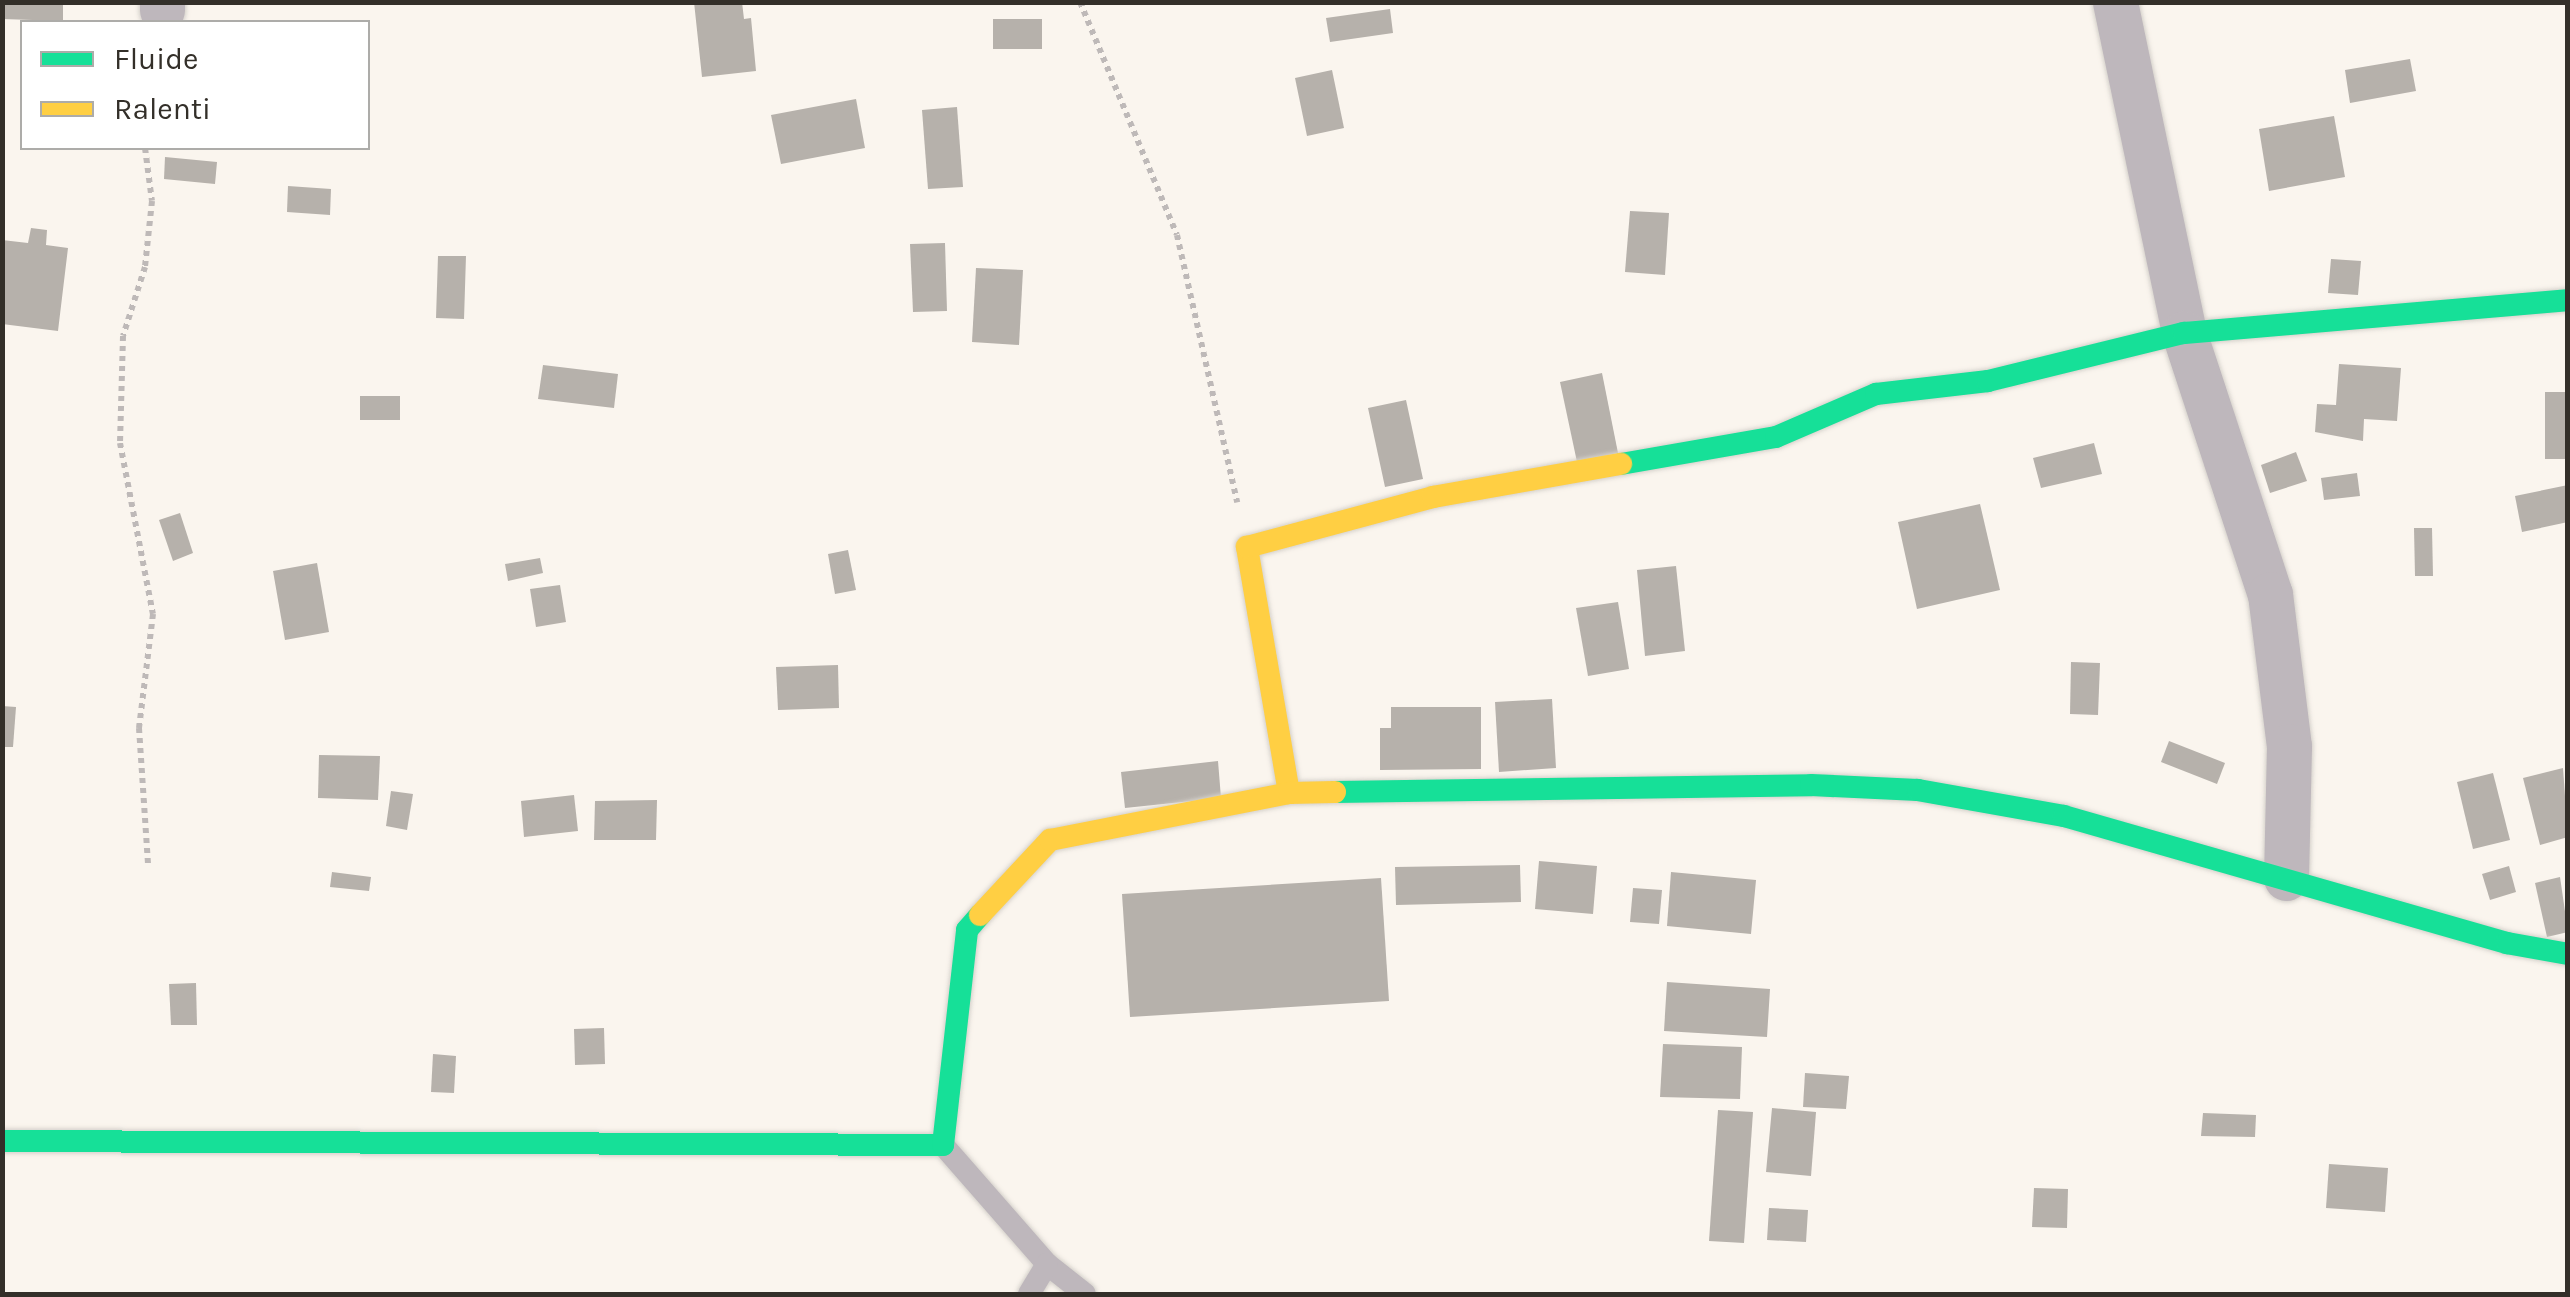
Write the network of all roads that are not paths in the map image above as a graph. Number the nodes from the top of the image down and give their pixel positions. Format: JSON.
{"nodes":[{"id":1,"x":2114,"y":2,"type":"edge"},
{"id":2,"x":2568,"y":300,"type":"edge"},
{"id":3,"x":2184,"y":333,"type":"junction"},
{"id":4,"x":1288,"y":793,"type":"junction"},
{"id":5,"x":2286,"y":878,"type":"junction"},
{"id":6,"x":2568,"y":954,"type":"edge"},
{"id":7,"x":2,"y":1140,"type":"edge"},
{"id":8,"x":943,"y":1144,"type":"junction"},
{"id":9,"x":1048,"y":1264,"type":"junction"},
{"id":10,"x":1029,"y":1294,"type":"edge"},
{"id":11,"x":1085,"y":1294,"type":"edge"}],
"edges":[{"from":1,"to":3,"type":"street"},
{"from":2,"to":3,"type":"street"},
{"from":3,"to":4,"type":"street"},
{"from":3,"to":5,"type":"street"},
{"from":4,"to":5,"type":"street"},
{"from":4,"to":8,"type":"street"},
{"from":5,"to":6,"type":"street"},
{"from":7,"to":8,"type":"street"},
{"from":8,"to":9,"type":"lane"},
{"from":9,"to":10,"type":"lane"},
{"from":9,"to":11,"type":"lane"}]}
